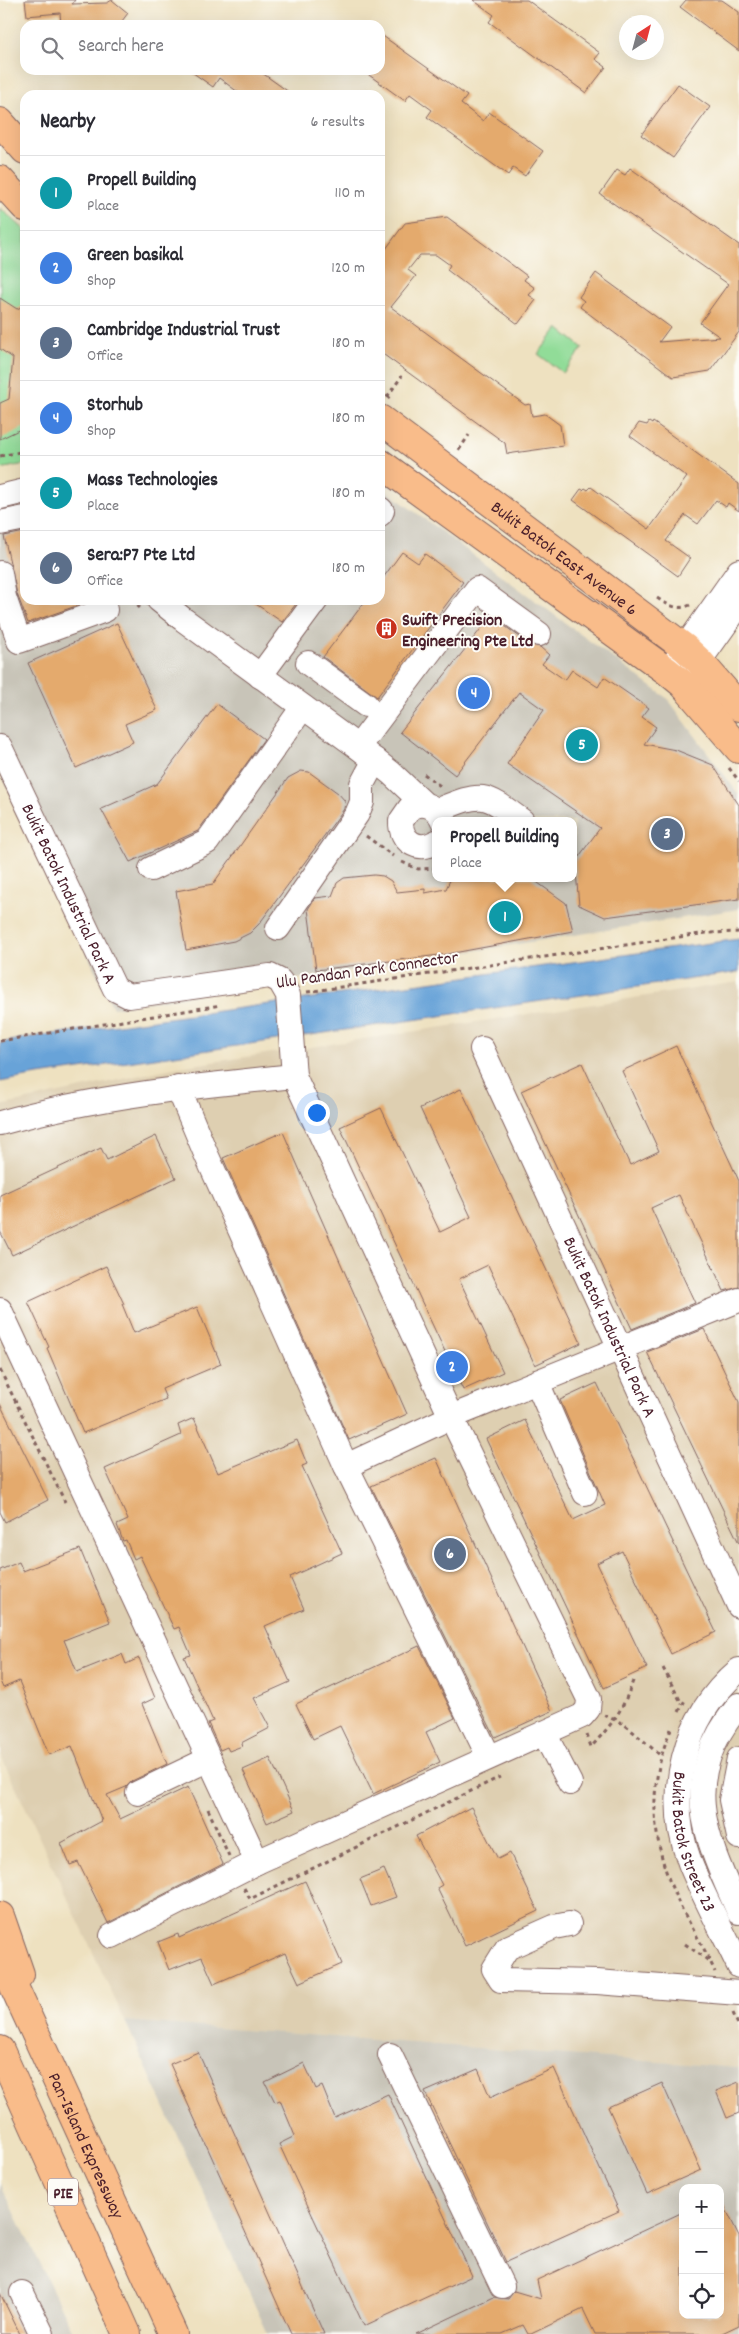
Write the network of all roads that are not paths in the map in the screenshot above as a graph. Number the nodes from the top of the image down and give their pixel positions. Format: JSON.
{"nodes":[{"id":1,"x":0,"y":122,"type":"edge"},
{"id":2,"x":20,"y":144,"type":"edge"},
{"id":3,"x":0,"y":180,"type":"edge"},
{"id":4,"x":20,"y":201,"type":"edge"},
{"id":5,"x":387,"y":406,"type":"edge"},
{"id":6,"x":385,"y":468,"type":"edge"},
{"id":7,"x":20,"y":492,"type":"edge"},
{"id":8,"x":0,"y":497,"type":"edge"},
{"id":9,"x":20,"y":519,"type":"edge"},
{"id":10,"x":0,"y":523,"type":"edge"},
{"id":11,"x":739,"y":572,"type":"edge"},
{"id":12,"x":0,"y":573,"type":"edge"},
{"id":13,"x":104,"y":605,"type":"edge"},
{"id":14,"x":167,"y":605,"type":"edge"},
{"id":15,"x":312,"y":605,"type":"edge"},
{"id":16,"x":739,"y":605,"type":"edge"},
{"id":17,"x":539,"y":634,"type":"dead end"},
{"id":18,"x":693,"y":655,"type":"junction"},
{"id":19,"x":260,"y":676,"type":"junction"},
{"id":20,"x":675,"y":678,"type":"junction"},
{"id":21,"x":294,"y":700,"type":"junction"},
{"id":22,"x":366,"y":705,"type":"dead end"},
{"id":23,"x":739,"y":707,"type":"edge"},
{"id":24,"x":0,"y":748,"type":"edge"},
{"id":25,"x":739,"y":749,"type":"edge"},
{"id":26,"x":366,"y":754,"type":"junction"},
{"id":27,"x":435,"y":812,"type":"edge"},
{"id":28,"x":517,"y":817,"type":"edge"},
{"id":29,"x":432,"y":845,"type":"edge"},
{"id":30,"x":151,"y":869,"type":"dead end"},
{"id":31,"x":278,"y":928,"type":"dead end"},
{"id":32,"x":482,"y":1049,"type":"dead end"},
{"id":33,"x":294,"y":1076,"type":"junction"},
{"id":34,"x":178,"y":1087,"type":"junction"},
{"id":35,"x":0,"y":1123,"type":"edge"},
{"id":36,"x":739,"y":1300,"type":"edge"},
{"id":37,"x":0,"y":1310,"type":"edge"},
{"id":38,"x":619,"y":1348,"type":"junction"},
{"id":39,"x":537,"y":1382,"type":"junction"},
{"id":40,"x":451,"y":1417,"type":"junction"},
{"id":41,"x":346,"y":1466,"type":"junction"},
{"id":42,"x":585,"y":1494,"type":"dead end"},
{"id":43,"x":739,"y":1606,"type":"edge"},
{"id":44,"x":739,"y":1670,"type":"edge"},
{"id":45,"x":739,"y":1705,"type":"edge"},
{"id":46,"x":544,"y":1734,"type":"junction"},
{"id":47,"x":489,"y":1758,"type":"junction"},
{"id":48,"x":209,"y":1759,"type":"junction"},
{"id":49,"x":739,"y":1759,"type":"edge"},
{"id":50,"x":570,"y":1783,"type":"dead end"},
{"id":51,"x":138,"y":1793,"type":"dead end"},
{"id":52,"x":739,"y":1837,"type":"edge"},
{"id":53,"x":257,"y":1862,"type":"junction"},
{"id":54,"x":739,"y":1912,"type":"edge"},
{"id":55,"x":0,"y":1916,"type":"edge"},
{"id":56,"x":569,"y":1924,"type":"dead end"},
{"id":57,"x":112,"y":1936,"type":"dead end"},
{"id":58,"x":0,"y":1956,"type":"edge"},
{"id":59,"x":739,"y":1966,"type":"edge"},
{"id":60,"x":739,"y":1993,"type":"edge"},
{"id":61,"x":0,"y":2050,"type":"edge"},
{"id":62,"x":390,"y":2055,"type":"dead end"},
{"id":63,"x":62,"y":2092,"type":"junction"},
{"id":64,"x":502,"y":2286,"type":"dead end"},
{"id":65,"x":22,"y":2293,"type":"dead end"},
{"id":66,"x":42,"y":2334,"type":"edge"},
{"id":67,"x":127,"y":2334,"type":"edge"},
{"id":68,"x":173,"y":2334,"type":"edge"}],
"edges":[{"from":1,"to":2,"type":"main road"},
{"from":3,"to":4,"type":"main road"},
{"from":5,"to":18,"type":"main road","name":"Bukit Batok East Avenue 6"},
{"from":6,"to":20,"type":"main road","name":"Bukit Batok East Avenue 6"},
{"from":7,"to":8,"type":"street"},
{"from":9,"to":10,"type":"street"},
{"from":11,"to":18,"type":"street"},
{"from":12,"to":13,"type":"street"},
{"from":14,"to":19,"type":"street"},
{"from":15,"to":19,"type":"street"},
{"from":16,"to":18,"type":"street"},
{"from":17,"to":26,"type":"street"},
{"from":18,"to":20,"type":"street"},
{"from":18,"to":23,"type":"main road","name":"Bukit Batok East Avenue 6"},
{"from":19,"to":21,"type":"street"},
{"from":20,"to":25,"type":"main road","name":"Bukit Batok East Avenue 6"},
{"from":21,"to":22,"type":"street"},
{"from":21,"to":26,"type":"street"},
{"from":21,"to":30,"type":"street"},
{"from":24,"to":33,"type":"street","name":"Bukit Batok Industrial Park A"},
{"from":26,"to":27,"type":"street"},
{"from":26,"to":31,"type":"street"},
{"from":27,"to":28,"type":"street"},
{"from":27,"to":29,"type":"street"},
{"from":32,"to":38,"type":"street","name":"Bukit Batok Industrial Park A"},
{"from":33,"to":34,"type":"street"},
{"from":33,"to":40,"type":"street"},
{"from":34,"to":35,"type":"street"},
{"from":34,"to":41,"type":"street"},
{"from":36,"to":38,"type":"street"},
{"from":37,"to":48,"type":"street"},
{"from":38,"to":39,"type":"street"},
{"from":38,"to":43,"type":"street","name":"Bukit Batok Industrial Park A"},
{"from":39,"to":40,"type":"street"},
{"from":39,"to":42,"type":"street"},
{"from":40,"to":41,"type":"street"},
{"from":40,"to":46,"type":"street"},
{"from":41,"to":47,"type":"street"},
{"from":44,"to":59,"type":"street","name":"Bukit Batok Street 23"},
{"from":45,"to":54,"type":"street","name":"Bukit Batok Street 23"},
{"from":46,"to":47,"type":"street"},
{"from":46,"to":50,"type":"street"},
{"from":47,"to":53,"type":"street"},
{"from":48,"to":51,"type":"street"},
{"from":48,"to":53,"type":"street"},
{"from":49,"to":52,"type":"street"},
{"from":53,"to":57,"type":"street"},
{"from":55,"to":63,"type":"main road"},
{"from":56,"to":60,"type":"street"},
{"from":58,"to":63,"type":"main road","name":"Pan-Island Expressway","number":"PIE"},
{"from":61,"to":67,"type":"main road","number":"PIE"},
{"from":62,"to":64,"type":"street"},
{"from":63,"to":68,"type":"main road","name":"Pan-Island Expressway","number":"PIE"},
{"from":65,"to":66,"type":"street"}]}
